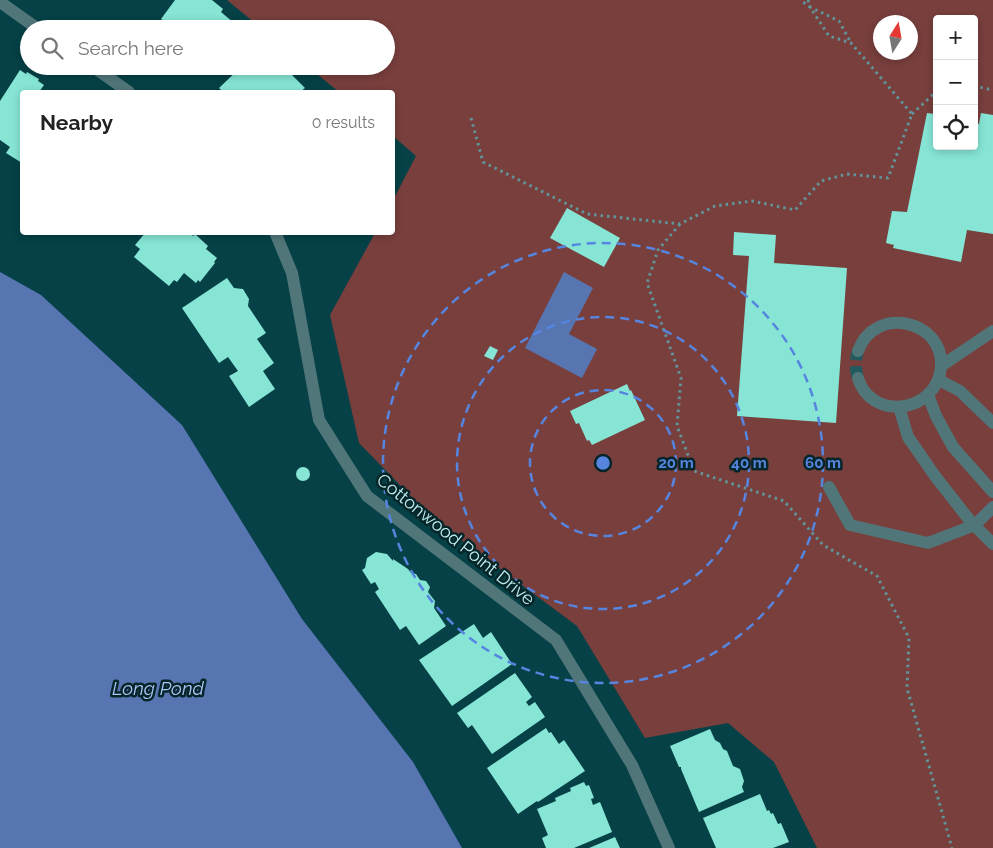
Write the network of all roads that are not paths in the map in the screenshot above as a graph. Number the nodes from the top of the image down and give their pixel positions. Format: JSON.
{"nodes":[{"id":1,"x":0,"y":2,"type":"edge"},
{"id":2,"x":25,"y":20,"type":"edge"},
{"id":3,"x":105,"y":75,"type":"edge"},
{"id":4,"x":126,"y":90,"type":"edge"},
{"id":5,"x":276,"y":235,"type":"edge"},
{"id":6,"x":993,"y":331,"type":"edge"},
{"id":7,"x":858,"y":351,"type":"tunnel mouth"},
{"id":8,"x":941,"y":366,"type":"junction"},
{"id":9,"x":858,"y":378,"type":"tunnel mouth"},
{"id":10,"x":939,"y":380,"type":"junction"},
{"id":11,"x":928,"y":395,"type":"junction"},
{"id":12,"x":899,"y":407,"type":"junction"},
{"id":13,"x":993,"y":423,"type":"edge"},
{"id":14,"x":828,"y":487,"type":"dead end"},
{"id":15,"x":993,"y":492,"type":"edge"},
{"id":16,"x":993,"y":507,"type":"edge"},
{"id":17,"x":975,"y":525,"type":"junction"},
{"id":18,"x":993,"y":544,"type":"edge"},
{"id":19,"x":669,"y":848,"type":"edge"}],
"edges":[{"from":1,"to":2,"type":"street"},
{"from":3,"to":4,"type":"street"},
{"from":5,"to":19,"type":"street","name":"Cottonwood Point Drive"},
{"from":6,"to":8,"type":"street"},
{"from":7,"to":8,"type":"street"},
{"from":8,"to":10,"type":"street"},
{"from":9,"to":12,"type":"street"},
{"from":10,"to":11,"type":"street"},
{"from":10,"to":13,"type":"street"},
{"from":11,"to":12,"type":"street"},
{"from":11,"to":15,"type":"street"},
{"from":12,"to":17,"type":"street"},
{"from":14,"to":17,"type":"street"},
{"from":16,"to":17,"type":"street"},
{"from":17,"to":18,"type":"street"}]}
